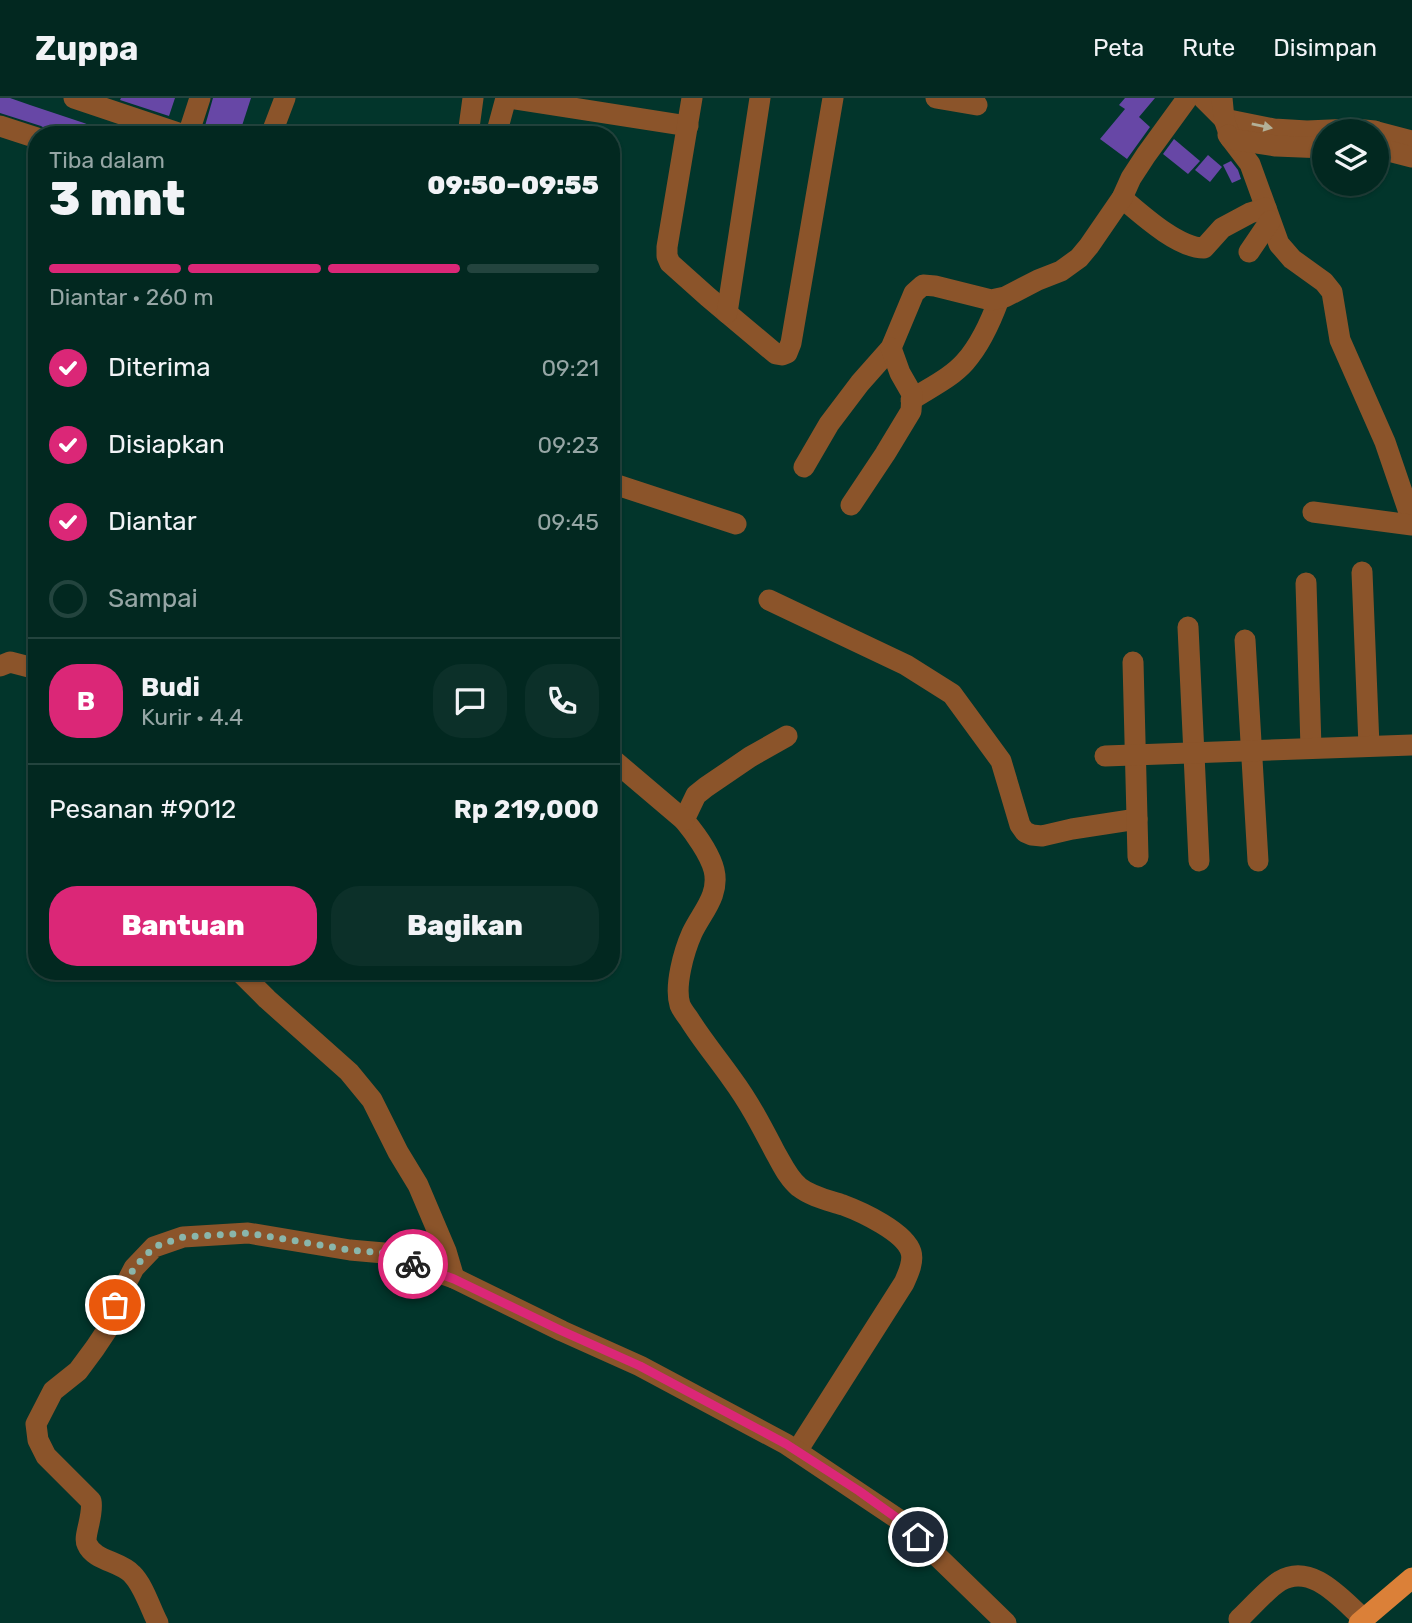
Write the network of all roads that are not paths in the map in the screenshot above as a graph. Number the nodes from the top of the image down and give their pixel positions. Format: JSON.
{"nodes":[{"id":1,"x":74,"y":98,"type":"edge"},
{"id":2,"x":200,"y":98,"type":"edge"},
{"id":3,"x":285,"y":98,"type":"edge"},
{"id":4,"x":473,"y":98,"type":"edge"},
{"id":5,"x":508,"y":98,"type":"edge"},
{"id":6,"x":692,"y":98,"type":"edge"},
{"id":7,"x":760,"y":98,"type":"edge"},
{"id":8,"x":833,"y":98,"type":"edge"},
{"id":9,"x":936,"y":98,"type":"edge"},
{"id":10,"x":1191,"y":99,"type":"edge"},
{"id":11,"x":977,"y":105,"type":"dead end"},
{"id":12,"x":1223,"y":108,"type":"edge"},
{"id":13,"x":0,"y":126,"type":"edge"},
{"id":14,"x":159,"y":126,"type":"edge"},
{"id":15,"x":189,"y":126,"type":"edge"},
{"id":16,"x":274,"y":126,"type":"edge"},
{"id":17,"x":469,"y":126,"type":"edge"},
{"id":18,"x":499,"y":126,"type":"edge"},
{"id":19,"x":688,"y":126,"type":"junction"},
{"id":20,"x":1312,"y":131,"type":"edge"},
{"id":21,"x":28,"y":135,"type":"edge"},
{"id":22,"x":1389,"y":135,"type":"edge"},
{"id":23,"x":1231,"y":139,"type":"junction"},
{"id":24,"x":1412,"y":141,"type":"edge"},
{"id":25,"x":1312,"y":147,"type":"edge"},
{"id":26,"x":1389,"y":151,"type":"edge"},
{"id":27,"x":1412,"y":157,"type":"edge"},
{"id":28,"x":1122,"y":198,"type":"junction"},
{"id":29,"x":1268,"y":214,"type":"junction"},
{"id":30,"x":1249,"y":252,"type":"dead end"},
{"id":31,"x":999,"y":299,"type":"junction"},
{"id":32,"x":727,"y":313,"type":"junction"},
{"id":33,"x":891,"y":348,"type":"junction"},
{"id":34,"x":911,"y":400,"type":"junction"},
{"id":35,"x":804,"y":467,"type":"dead end"},
{"id":36,"x":620,"y":486,"type":"edge"},
{"id":37,"x":851,"y":505,"type":"dead end"},
{"id":38,"x":1313,"y":512,"type":"dead end"},
{"id":39,"x":1412,"y":523,"type":"edge"},
{"id":40,"x":736,"y":524,"type":"dead end"},
{"id":41,"x":1362,"y":572,"type":"dead end"},
{"id":42,"x":1306,"y":583,"type":"dead end"},
{"id":43,"x":769,"y":600,"type":"dead end"},
{"id":44,"x":1188,"y":627,"type":"dead end"},
{"id":45,"x":1245,"y":640,"type":"dead end"},
{"id":46,"x":1133,"y":662,"type":"dead end"},
{"id":47,"x":0,"y":666,"type":"edge"},
{"id":48,"x":28,"y":667,"type":"edge"},
{"id":49,"x":788,"y":736,"type":"dead end"},
{"id":50,"x":1412,"y":745,"type":"edge"},
{"id":51,"x":1369,"y":746,"type":"junction"},
{"id":52,"x":1311,"y":748,"type":"junction"},
{"id":53,"x":1252,"y":750,"type":"junction"},
{"id":54,"x":1194,"y":752,"type":"junction"},
{"id":55,"x":1136,"y":755,"type":"junction"},
{"id":56,"x":1105,"y":756,"type":"dead end"},
{"id":57,"x":620,"y":766,"type":"edge"},
{"id":58,"x":1137,"y":819,"type":"junction"},
{"id":59,"x":684,"y":820,"type":"junction"},
{"id":60,"x":1138,"y":857,"type":"dead end"},
{"id":61,"x":1199,"y":861,"type":"dead end"},
{"id":62,"x":1258,"y":862,"type":"dead end"},
{"id":63,"x":248,"y":980,"type":"edge"},
{"id":64,"x":454,"y":1279,"type":"junction"},
{"id":65,"x":797,"y":1451,"type":"junction"},
{"id":66,"x":1411,"y":1581,"type":"edge"},
{"id":67,"x":1239,"y":1619,"type":"dead end"},
{"id":68,"x":1362,"y":1621,"type":"edge"},
{"id":69,"x":158,"y":1623,"type":"edge"},
{"id":70,"x":1006,"y":1623,"type":"edge"}],
"edges":[{"from":1,"to":14,"type":"street"},
{"from":2,"to":15,"type":"street"},
{"from":3,"to":16,"type":"street"},
{"from":4,"to":17,"type":"street"},
{"from":5,"to":18,"type":"street"},
{"from":5,"to":19,"type":"street"},
{"from":6,"to":19,"type":"street"},
{"from":7,"to":32,"type":"street"},
{"from":8,"to":32,"type":"street"},
{"from":9,"to":11,"type":"street"},
{"from":10,"to":12,"type":"street"},
{"from":10,"to":23,"type":"street"},
{"from":10,"to":28,"type":"street"},
{"from":12,"to":20,"type":"street","one_way":true},
{"from":12,"to":23,"type":"street"},
{"from":13,"to":21,"type":"street"},
{"from":19,"to":32,"type":"street"},
{"from":22,"to":24,"type":"street"},
{"from":23,"to":25,"type":"street"},
{"from":23,"to":29,"type":"street"},
{"from":26,"to":27,"type":"street"},
{"from":28,"to":29,"type":"street"},
{"from":28,"to":31,"type":"street"},
{"from":29,"to":30,"type":"street"},
{"from":29,"to":39,"type":"street"},
{"from":31,"to":33,"type":"street"},
{"from":31,"to":34,"type":"street"},
{"from":33,"to":34,"type":"street"},
{"from":33,"to":35,"type":"street"},
{"from":34,"to":37,"type":"street"},
{"from":36,"to":40,"type":"street"},
{"from":38,"to":39,"type":"street"},
{"from":41,"to":51,"type":"street"},
{"from":42,"to":52,"type":"street"},
{"from":43,"to":58,"type":"street"},
{"from":44,"to":54,"type":"street"},
{"from":45,"to":53,"type":"street"},
{"from":46,"to":55,"type":"street"},
{"from":47,"to":48,"type":"street"},
{"from":49,"to":59,"type":"street"},
{"from":50,"to":51,"type":"street"},
{"from":51,"to":52,"type":"street"},
{"from":52,"to":53,"type":"street"},
{"from":53,"to":54,"type":"street"},
{"from":53,"to":62,"type":"street"},
{"from":54,"to":55,"type":"street"},
{"from":54,"to":61,"type":"street"},
{"from":55,"to":56,"type":"street"},
{"from":55,"to":58,"type":"street"},
{"from":57,"to":59,"type":"street"},
{"from":58,"to":60,"type":"street"},
{"from":59,"to":65,"type":"street"},
{"from":63,"to":64,"type":"street"},
{"from":64,"to":65,"type":"street"},
{"from":64,"to":69,"type":"street"},
{"from":65,"to":70,"type":"street"},
{"from":66,"to":68,"type":"main road"},
{"from":67,"to":68,"type":"street"}]}
